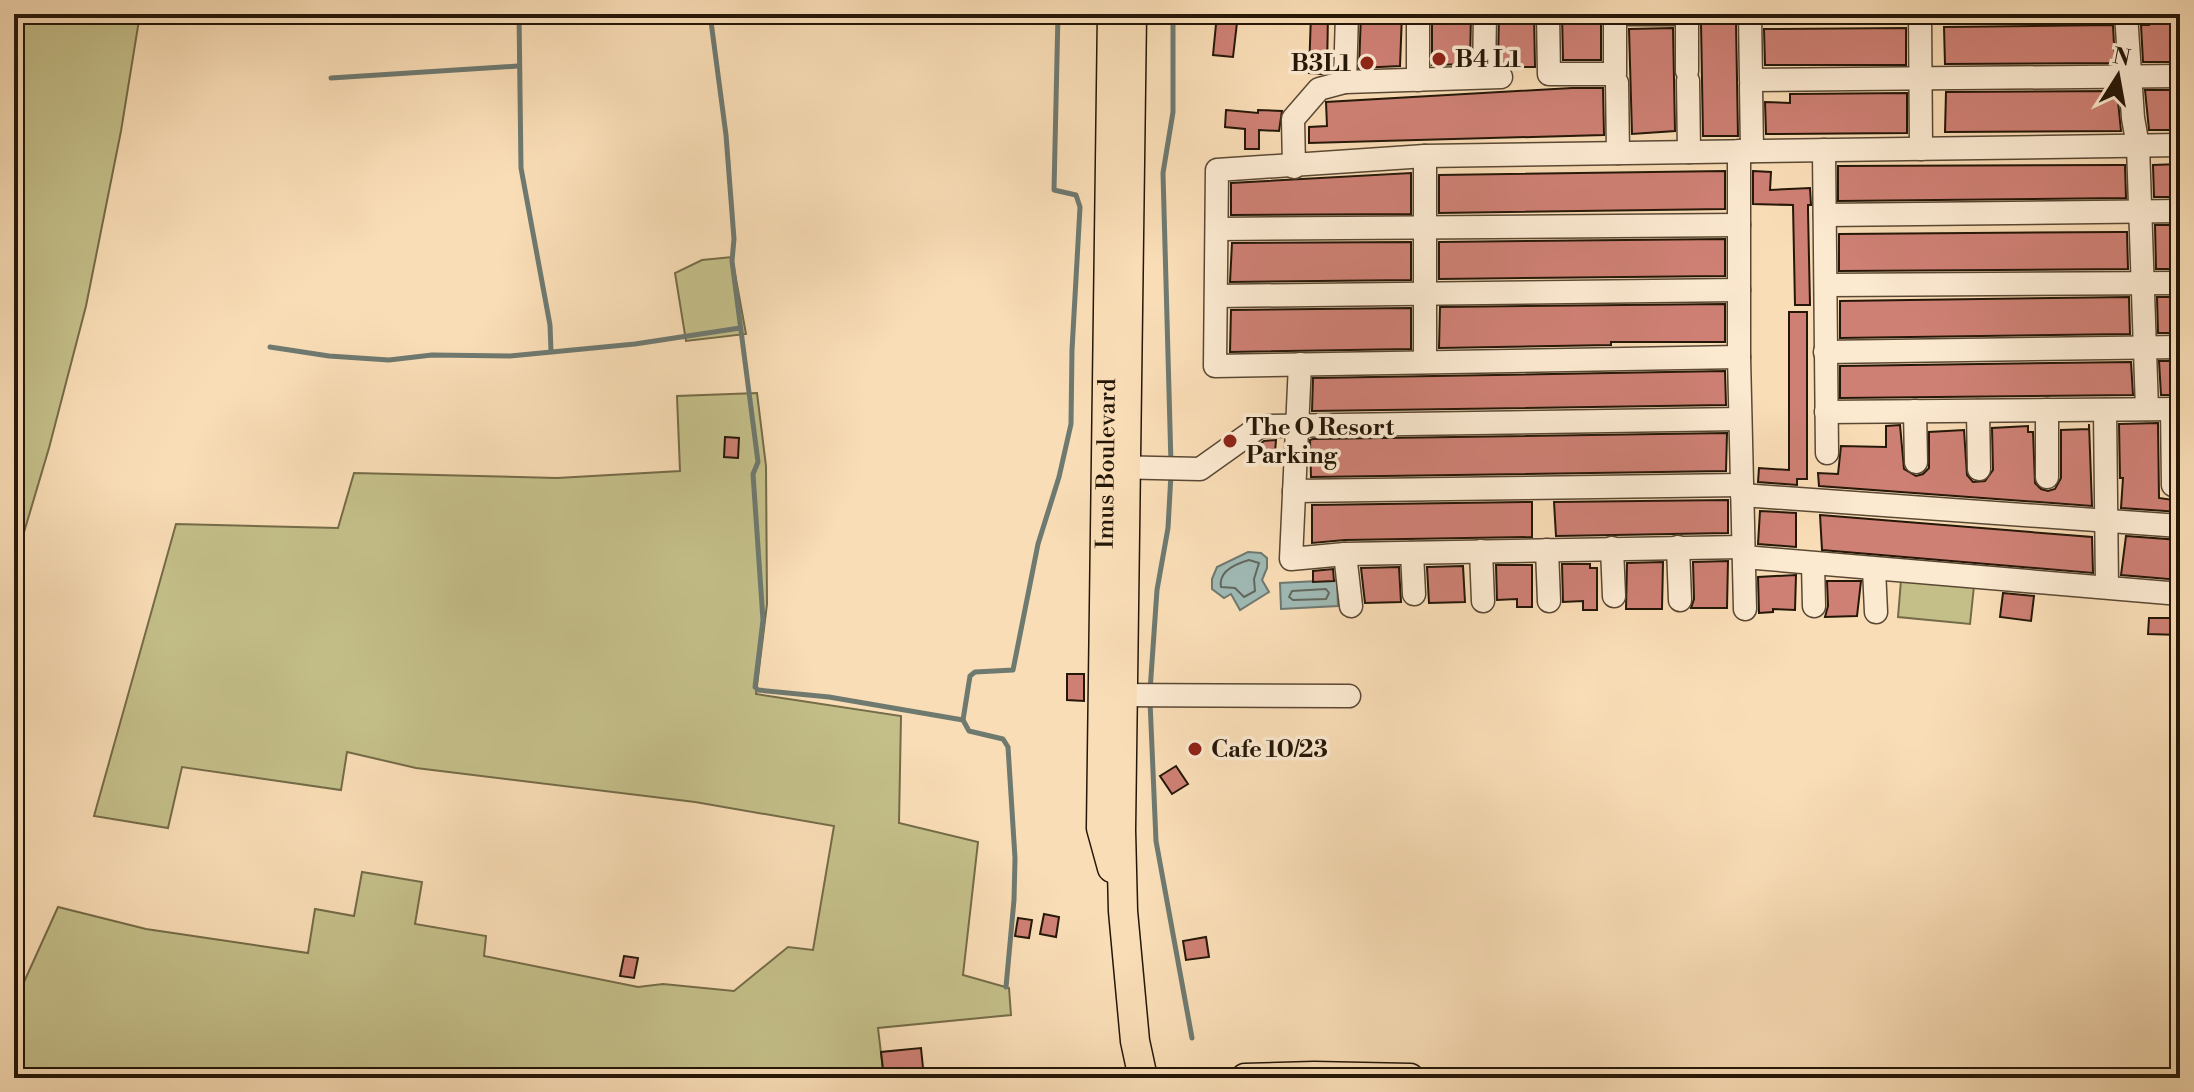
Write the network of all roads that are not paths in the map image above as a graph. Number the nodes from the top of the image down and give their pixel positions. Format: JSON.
{"nodes":[{"id":1,"x":1112,"y":14,"type":"edge"},
{"id":2,"x":1132,"y":14,"type":"edge"},
{"id":3,"x":1347,"y":14,"type":"edge"},
{"id":4,"x":1418,"y":14,"type":"edge"},
{"id":5,"x":1485,"y":14,"type":"edge"},
{"id":6,"x":1548,"y":14,"type":"edge"},
{"id":7,"x":1615,"y":14,"type":"edge"},
{"id":8,"x":1679,"y":14,"type":"edge"},
{"id":9,"x":1687,"y":14,"type":"edge"},
{"id":10,"x":1750,"y":14,"type":"edge"},
{"id":11,"x":1920,"y":14,"type":"edge"},
{"id":12,"x":2126,"y":14,"type":"edge"},
{"id":13,"x":2130,"y":76,"type":"junction"},
{"id":14,"x":2180,"y":76,"type":"edge"},
{"id":15,"x":1921,"y":78,"type":"junction"},
{"id":16,"x":1418,"y":80,"type":"junction"},
{"id":17,"x":1345,"y":82,"type":"junction"},
{"id":18,"x":1617,"y":83,"type":"dead end"},
{"id":19,"x":1751,"y":86,"type":"dead end"},
{"id":20,"x":2180,"y":145,"type":"edge"},
{"id":21,"x":2138,"y":146,"type":"junction"},
{"id":22,"x":1921,"y":149,"type":"junction"},
{"id":23,"x":1824,"y":150,"type":"junction"},
{"id":24,"x":1746,"y":151,"type":"junction"},
{"id":25,"x":1689,"y":152,"type":"junction"},
{"id":26,"x":1618,"y":153,"type":"junction"},
{"id":27,"x":1425,"y":156,"type":"junction"},
{"id":28,"x":1294,"y":167,"type":"junction"},
{"id":29,"x":2140,"y":211,"type":"junction"},
{"id":30,"x":2180,"y":211,"type":"edge"},
{"id":31,"x":1825,"y":215,"type":"junction"},
{"id":32,"x":1739,"y":225,"type":"junction"},
{"id":33,"x":1425,"y":227,"type":"junction"},
{"id":34,"x":1218,"y":229,"type":"junction"},
{"id":35,"x":2143,"y":283,"type":"junction"},
{"id":36,"x":2180,"y":283,"type":"edge"},
{"id":37,"x":1826,"y":285,"type":"junction"},
{"id":38,"x":1739,"y":290,"type":"junction"},
{"id":39,"x":1425,"y":293,"type":"junction"},
{"id":40,"x":1217,"y":296,"type":"junction"},
{"id":41,"x":2180,"y":347,"type":"edge"},
{"id":42,"x":2145,"y":348,"type":"junction"},
{"id":43,"x":1825,"y":352,"type":"junction"},
{"id":44,"x":1739,"y":357,"type":"junction"},
{"id":45,"x":1425,"y":361,"type":"junction"},
{"id":46,"x":1300,"y":364,"type":"junction"},
{"id":47,"x":2147,"y":409,"type":"junction"},
{"id":48,"x":2176,"y":409,"type":"edge"},
{"id":49,"x":2047,"y":410,"type":"junction"},
{"id":50,"x":2105,"y":410,"type":"junction"},
{"id":51,"x":1915,"y":411,"type":"junction"},
{"id":52,"x":1978,"y":411,"type":"junction"},
{"id":53,"x":1826,"y":412,"type":"junction"},
{"id":54,"x":1740,"y":419,"type":"junction"},
{"id":55,"x":1297,"y":426,"type":"junction"},
{"id":56,"x":1827,"y":453,"type":"dead end"},
{"id":57,"x":1916,"y":462,"type":"dead end"},
{"id":58,"x":1116,"y":467,"type":"junction"},
{"id":59,"x":1979,"y":469,"type":"dead end"},
{"id":60,"x":2047,"y":477,"type":"dead end"},
{"id":61,"x":2173,"y":485,"type":"dead end"},
{"id":62,"x":1742,"y":490,"type":"junction"},
{"id":63,"x":1294,"y":491,"type":"junction"},
{"id":64,"x":2106,"y":519,"type":"junction"},
{"id":65,"x":2180,"y":526,"type":"edge"},
{"id":66,"x":1678,"y":547,"type":"junction"},
{"id":67,"x":1612,"y":548,"type":"junction"},
{"id":68,"x":1547,"y":550,"type":"junction"},
{"id":69,"x":1481,"y":551,"type":"junction"},
{"id":70,"x":1743,"y":552,"type":"junction"},
{"id":71,"x":1412,"y":553,"type":"junction"},
{"id":72,"x":1345,"y":554,"type":"junction"},
{"id":73,"x":1813,"y":564,"type":"junction"},
{"id":74,"x":1874,"y":569,"type":"junction"},
{"id":75,"x":2107,"y":587,"type":"junction"},
{"id":76,"x":1414,"y":594,"type":"dead end"},
{"id":77,"x":2180,"y":594,"type":"edge"},
{"id":78,"x":1614,"y":596,"type":"dead end"},
{"id":79,"x":1680,"y":600,"type":"dead end"},
{"id":80,"x":1483,"y":601,"type":"dead end"},
{"id":81,"x":1549,"y":601,"type":"dead end"},
{"id":82,"x":1351,"y":606,"type":"dead end"},
{"id":83,"x":1814,"y":606,"type":"dead end"},
{"id":84,"x":1745,"y":609,"type":"dead end"},
{"id":85,"x":1876,"y":612,"type":"dead end"},
{"id":86,"x":1131,"y":694,"type":"junction"},
{"id":87,"x":1349,"y":696,"type":"dead end"},
{"id":88,"x":1143,"y":1078,"type":"edge"},
{"id":89,"x":1245,"y":1078,"type":"edge"},
{"id":90,"x":1410,"y":1078,"type":"edge"}],
"edges":[{"from":1,"to":58,"type":"main road","name":"Imus Boulevard"},
{"from":2,"to":58,"type":"main road","name":"Imus Boulevard"},
{"from":3,"to":17,"type":"street"},
{"from":4,"to":16,"type":"street"},
{"from":5,"to":16,"type":"street"},
{"from":6,"to":7,"type":"street"},
{"from":7,"to":8,"type":"street"},
{"from":9,"to":25,"type":"street"},
{"from":10,"to":15,"type":"street"},
{"from":11,"to":15,"type":"street"},
{"from":12,"to":13,"type":"street"},
{"from":13,"to":14,"type":"street"},
{"from":13,"to":15,"type":"street"},
{"from":13,"to":21,"type":"street"},
{"from":15,"to":22,"type":"street"},
{"from":16,"to":17,"type":"street"},
{"from":17,"to":28,"type":"street"},
{"from":18,"to":26,"type":"street"},
{"from":19,"to":24,"type":"street"},
{"from":20,"to":21,"type":"street"},
{"from":21,"to":22,"type":"street"},
{"from":21,"to":29,"type":"street"},
{"from":22,"to":23,"type":"street"},
{"from":23,"to":24,"type":"street"},
{"from":23,"to":31,"type":"street"},
{"from":24,"to":25,"type":"street"},
{"from":24,"to":32,"type":"street"},
{"from":25,"to":26,"type":"street"},
{"from":26,"to":27,"type":"street"},
{"from":27,"to":28,"type":"street"},
{"from":27,"to":33,"type":"street"},
{"from":28,"to":34,"type":"street"},
{"from":29,"to":30,"type":"street"},
{"from":29,"to":31,"type":"street"},
{"from":29,"to":35,"type":"street"},
{"from":31,"to":37,"type":"street"},
{"from":32,"to":33,"type":"street"},
{"from":32,"to":38,"type":"street"},
{"from":33,"to":34,"type":"street"},
{"from":33,"to":39,"type":"street"},
{"from":34,"to":40,"type":"street"},
{"from":35,"to":36,"type":"street"},
{"from":35,"to":37,"type":"street"},
{"from":35,"to":42,"type":"street"},
{"from":37,"to":43,"type":"street"},
{"from":38,"to":39,"type":"street"},
{"from":38,"to":44,"type":"street"},
{"from":39,"to":40,"type":"street"},
{"from":39,"to":45,"type":"street"},
{"from":40,"to":46,"type":"street"},
{"from":41,"to":42,"type":"street"},
{"from":42,"to":43,"type":"street"},
{"from":42,"to":47,"type":"street"},
{"from":43,"to":53,"type":"street"},
{"from":44,"to":45,"type":"street"},
{"from":44,"to":54,"type":"street"},
{"from":45,"to":46,"type":"street"},
{"from":46,"to":55,"type":"street"},
{"from":47,"to":48,"type":"street"},
{"from":47,"to":50,"type":"street"},
{"from":48,"to":61,"type":"street"},
{"from":49,"to":50,"type":"street"},
{"from":49,"to":52,"type":"street"},
{"from":49,"to":60,"type":"street"},
{"from":50,"to":64,"type":"street"},
{"from":51,"to":52,"type":"street"},
{"from":51,"to":53,"type":"street"},
{"from":51,"to":57,"type":"street"},
{"from":52,"to":59,"type":"street"},
{"from":53,"to":56,"type":"street"},
{"from":54,"to":55,"type":"street"},
{"from":54,"to":62,"type":"street"},
{"from":55,"to":58,"type":"street"},
{"from":55,"to":63,"type":"street"},
{"from":58,"to":86,"type":"main road","name":"Imus Boulevard"},
{"from":62,"to":63,"type":"street"},
{"from":62,"to":64,"type":"street"},
{"from":62,"to":70,"type":"street"},
{"from":63,"to":72,"type":"street"},
{"from":64,"to":65,"type":"street"},
{"from":64,"to":75,"type":"street"},
{"from":66,"to":67,"type":"street"},
{"from":66,"to":70,"type":"street"},
{"from":66,"to":79,"type":"street"},
{"from":67,"to":68,"type":"street"},
{"from":67,"to":78,"type":"street"},
{"from":68,"to":69,"type":"street"},
{"from":68,"to":81,"type":"street"},
{"from":69,"to":71,"type":"street"},
{"from":69,"to":80,"type":"street"},
{"from":70,"to":73,"type":"street"},
{"from":70,"to":84,"type":"street"},
{"from":71,"to":72,"type":"street"},
{"from":71,"to":76,"type":"street"},
{"from":72,"to":82,"type":"street"},
{"from":73,"to":74,"type":"street"},
{"from":73,"to":83,"type":"street"},
{"from":74,"to":75,"type":"street"},
{"from":74,"to":85,"type":"street"},
{"from":75,"to":77,"type":"street"},
{"from":86,"to":87,"type":"street"},
{"from":86,"to":88,"type":"main road","name":"Imus Boulevard"},
{"from":89,"to":90,"type":"main road"}]}
